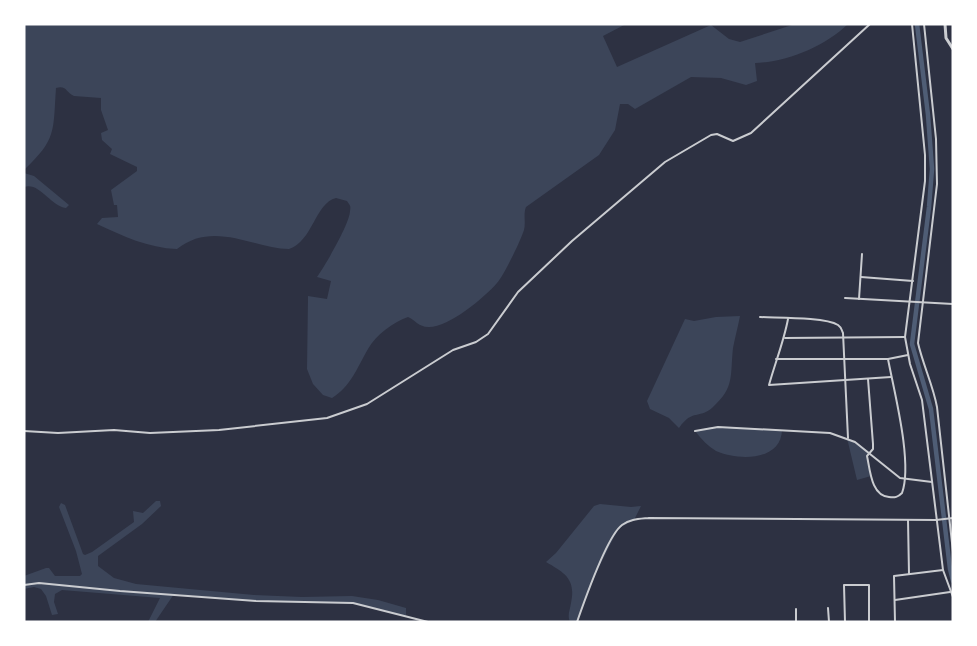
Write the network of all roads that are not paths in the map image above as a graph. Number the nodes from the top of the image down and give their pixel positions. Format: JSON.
{"nodes":[{"id":1,"x":492,"y":24,"type":"edge"},
{"id":2,"x":502,"y":24,"type":"edge"},
{"id":3,"x":870,"y":24,"type":"edge"},
{"id":4,"x":912,"y":24,"type":"edge"},
{"id":5,"x":924,"y":24,"type":"edge"},
{"id":6,"x":945,"y":24,"type":"edge"},
{"id":7,"x":953,"y":49,"type":"edge"},
{"id":8,"x":862,"y":254,"type":"dead end"},
{"id":9,"x":861,"y":277,"type":"junction"},
{"id":10,"x":913,"y":281,"type":"junction"},
{"id":11,"x":845,"y":298,"type":"dead end"},
{"id":12,"x":859,"y":299,"type":"junction"},
{"id":13,"x":910,"y":303,"type":"junction"},
{"id":14,"x":922,"y":304,"type":"junction"},
{"id":15,"x":953,"y":304,"type":"edge"},
{"id":16,"x":760,"y":317,"type":"dead end"},
{"id":17,"x":788,"y":319,"type":"junction"},
{"id":18,"x":843,"y":337,"type":"junction"},
{"id":19,"x":905,"y":337,"type":"junction"},
{"id":20,"x":784,"y":338,"type":"junction"},
{"id":21,"x":908,"y":355,"type":"junction"},
{"id":22,"x":776,"y":359,"type":"junction"},
{"id":23,"x":843,"y":359,"type":"junction"},
{"id":24,"x":888,"y":359,"type":"junction"},
{"id":25,"x":891,"y":377,"type":"junction"},
{"id":26,"x":868,"y":379,"type":"junction"},
{"id":27,"x":844,"y":381,"type":"junction"},
{"id":28,"x":24,"y":431,"type":"edge"},
{"id":29,"x":695,"y":431,"type":"dead end"},
{"id":30,"x":848,"y":438,"type":"junction"},
{"id":31,"x":870,"y":452,"type":"junction"},
{"id":32,"x":906,"y":480,"type":"junction"},
{"id":33,"x":932,"y":482,"type":"junction"},
{"id":34,"x":952,"y":518,"type":"edge"},
{"id":35,"x":908,"y":520,"type":"junction"},
{"id":36,"x":936,"y":520,"type":"junction"},
{"id":37,"x":953,"y":552,"type":"edge"},
{"id":38,"x":943,"y":570,"type":"junction"},
{"id":39,"x":909,"y":574,"type":"junction"},
{"id":40,"x":24,"y":585,"type":"edge"},
{"id":41,"x":950,"y":592,"type":"junction"},
{"id":42,"x":953,"y":597,"type":"edge"},
{"id":43,"x":895,"y":600,"type":"junction"},
{"id":44,"x":828,"y":608,"type":"dead end"},
{"id":45,"x":795,"y":609,"type":"dead end"},
{"id":46,"x":428,"y":622,"type":"edge"},
{"id":47,"x":577,"y":622,"type":"edge"},
{"id":48,"x":796,"y":622,"type":"edge"},
{"id":49,"x":829,"y":622,"type":"edge"},
{"id":50,"x":845,"y":622,"type":"edge"},
{"id":51,"x":869,"y":622,"type":"edge"},
{"id":52,"x":895,"y":622,"type":"edge"}],
"edges":[{"from":1,"to":2,"type":"street"},
{"from":3,"to":28,"type":"street"},
{"from":4,"to":10,"type":"street"},
{"from":5,"to":14,"type":"street"},
{"from":6,"to":7,"type":"street"},
{"from":8,"to":9,"type":"street"},
{"from":9,"to":10,"type":"street"},
{"from":9,"to":12,"type":"street"},
{"from":10,"to":13,"type":"street"},
{"from":11,"to":12,"type":"street"},
{"from":12,"to":13,"type":"street"},
{"from":13,"to":14,"type":"street"},
{"from":13,"to":19,"type":"street"},
{"from":14,"to":15,"type":"street"},
{"from":14,"to":34,"type":"street"},
{"from":16,"to":17,"type":"street"},
{"from":17,"to":18,"type":"street"},
{"from":17,"to":20,"type":"street"},
{"from":18,"to":19,"type":"street"},
{"from":18,"to":20,"type":"street"},
{"from":18,"to":23,"type":"street"},
{"from":19,"to":21,"type":"street"},
{"from":20,"to":22,"type":"street"},
{"from":21,"to":24,"type":"street"},
{"from":21,"to":33,"type":"street"},
{"from":22,"to":23,"type":"street"},
{"from":22,"to":27,"type":"street"},
{"from":23,"to":24,"type":"street"},
{"from":23,"to":27,"type":"street"},
{"from":24,"to":25,"type":"street"},
{"from":25,"to":26,"type":"street"},
{"from":25,"to":32,"type":"street"},
{"from":26,"to":27,"type":"street"},
{"from":26,"to":31,"type":"street"},
{"from":27,"to":30,"type":"street"},
{"from":29,"to":30,"type":"street"},
{"from":30,"to":31,"type":"street"},
{"from":31,"to":32,"type":"street"},
{"from":31,"to":32,"type":"street"},
{"from":32,"to":33,"type":"street"},
{"from":33,"to":36,"type":"street"},
{"from":34,"to":36,"type":"street"},
{"from":34,"to":37,"type":"street"},
{"from":35,"to":36,"type":"street"},
{"from":35,"to":39,"type":"street"},
{"from":35,"to":47,"type":"street"},
{"from":36,"to":38,"type":"street"},
{"from":38,"to":39,"type":"street"},
{"from":38,"to":41,"type":"street"},
{"from":39,"to":43,"type":"street"},
{"from":40,"to":46,"type":"street"},
{"from":41,"to":42,"type":"street"},
{"from":41,"to":43,"type":"street"},
{"from":43,"to":52,"type":"street"},
{"from":44,"to":49,"type":"street"},
{"from":45,"to":48,"type":"street"},
{"from":50,"to":51,"type":"street"}]}
